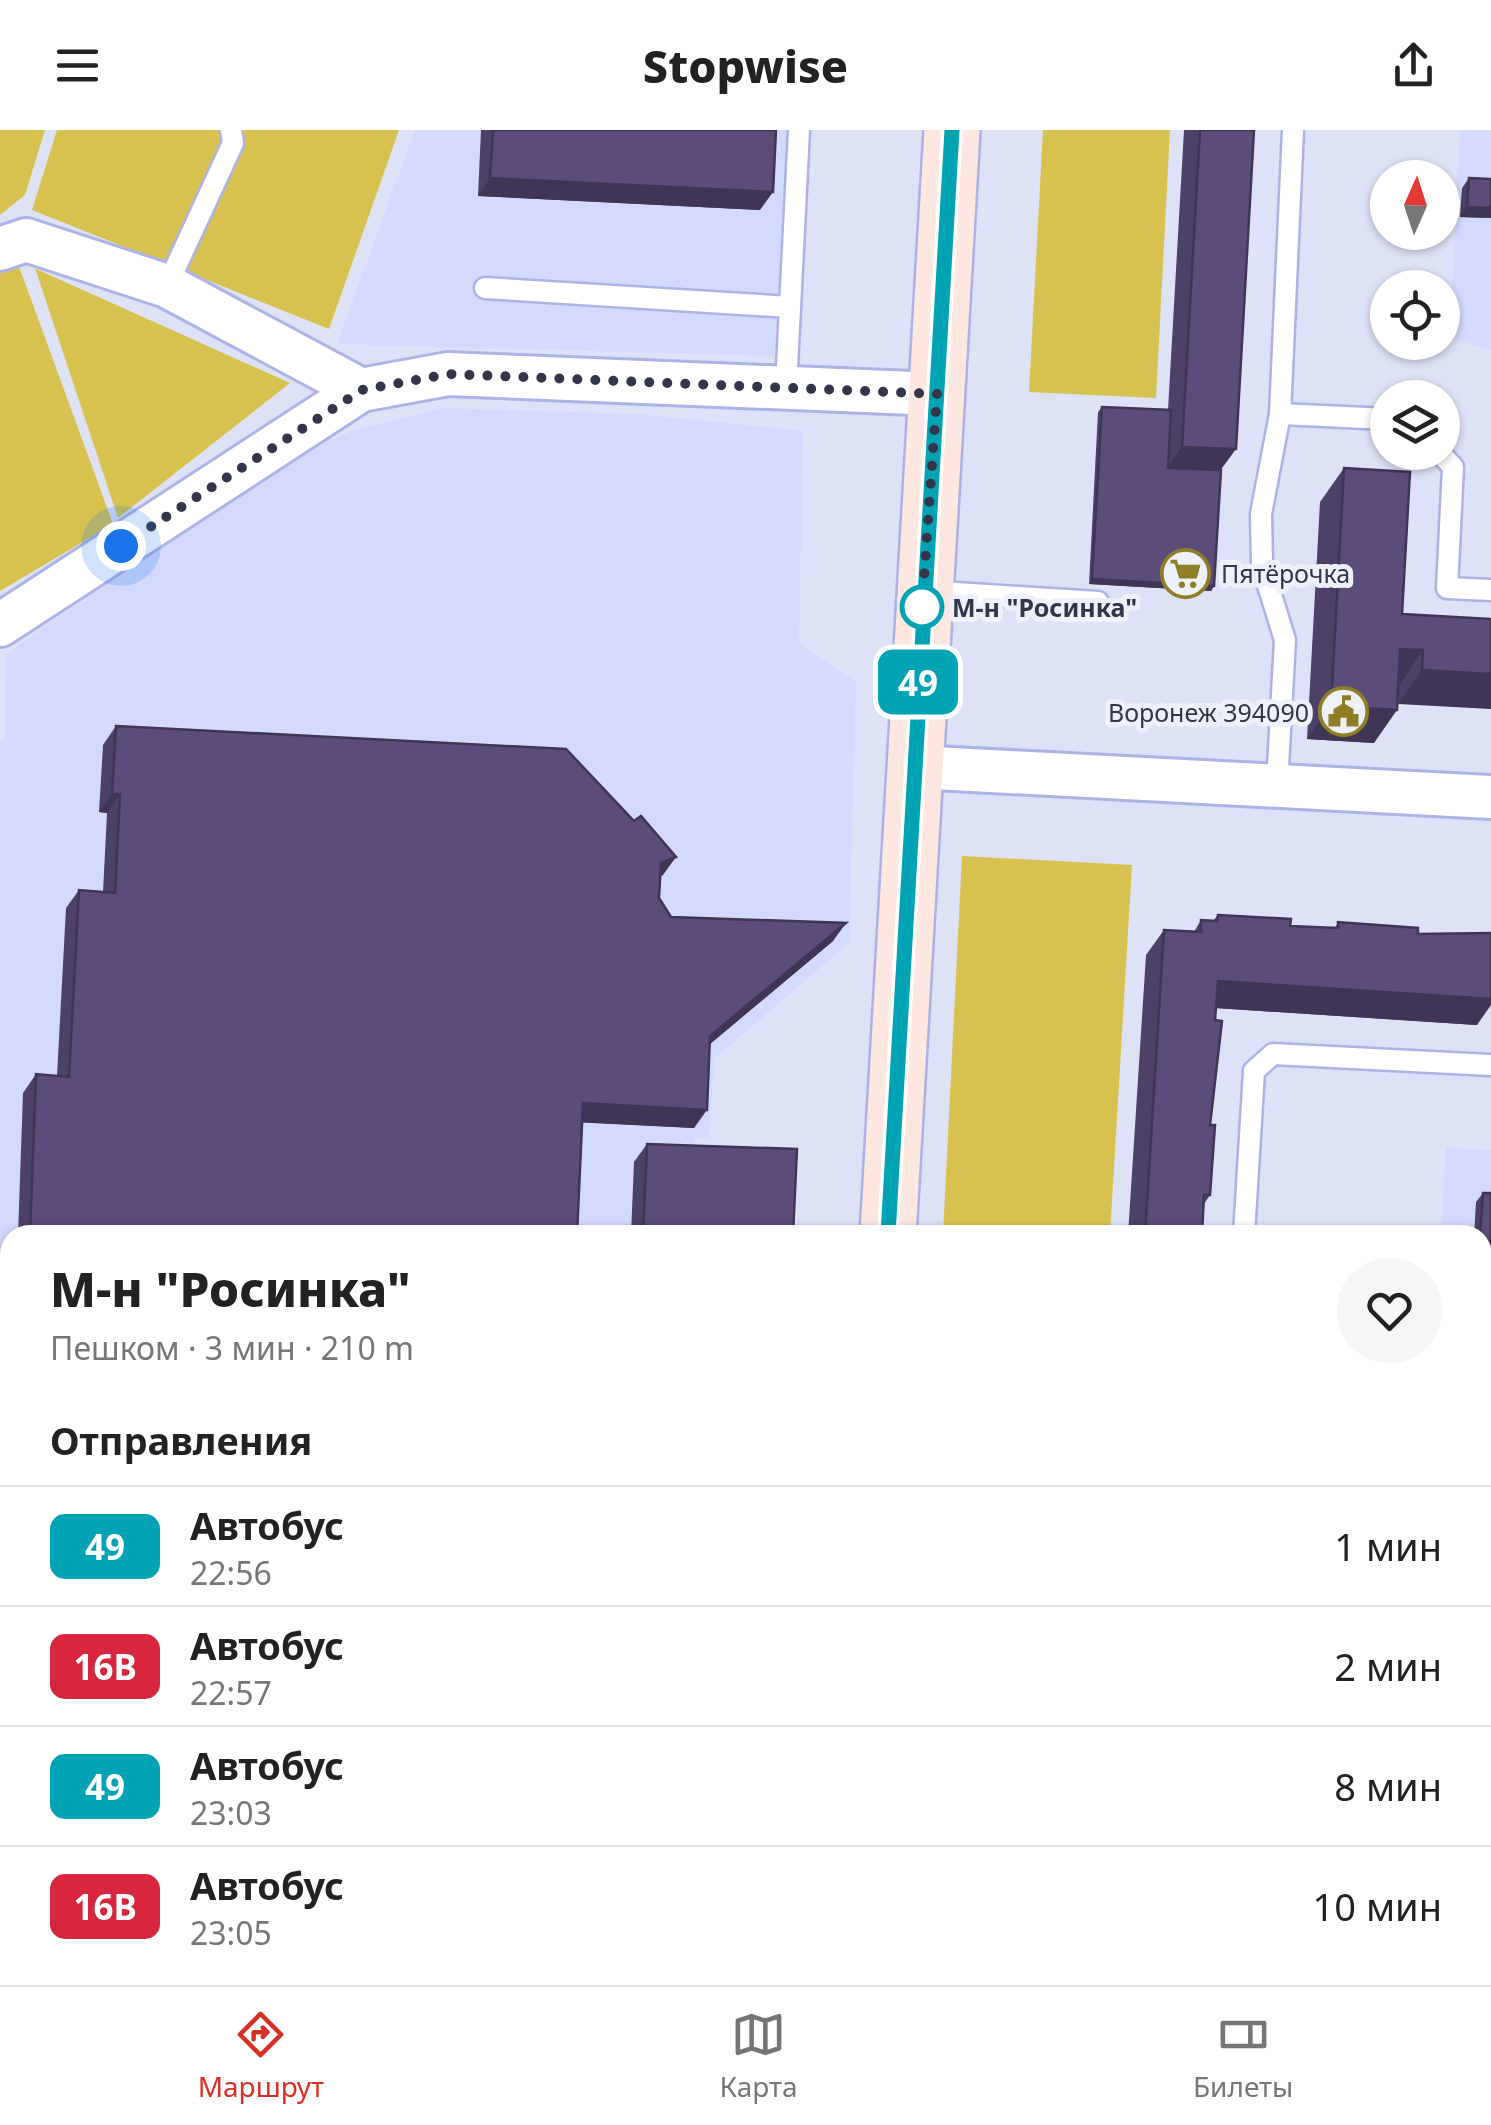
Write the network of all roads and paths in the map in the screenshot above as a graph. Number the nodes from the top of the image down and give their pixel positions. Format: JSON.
{"nodes":[{"id":1,"x":232,"y":130,"type":"edge"},
{"id":2,"x":800,"y":130,"type":"edge"},
{"id":3,"x":952,"y":130,"type":"edge"},
{"id":4,"x":1293,"y":130,"type":"edge"},
{"id":5,"x":0,"y":249,"type":"edge"},
{"id":6,"x":168,"y":286,"type":"junction"},
{"id":7,"x":485,"y":288,"type":"dead end"},
{"id":8,"x":790,"y":307,"type":"junction"},
{"id":9,"x":786,"y":387,"type":"junction"},
{"id":10,"x":362,"y":390,"type":"junction"},
{"id":11,"x":937,"y":394,"type":"junction"},
{"id":12,"x":1280,"y":414,"type":"junction"},
{"id":13,"x":1370,"y":418,"type":"edge"},
{"id":14,"x":1452,"y":470,"type":"edge"},
{"id":15,"x":1491,"y":590,"type":"edge"},
{"id":16,"x":923,"y":591,"type":"junction"},
{"id":17,"x":1098,"y":602,"type":"dead end"},
{"id":18,"x":0,"y":625,"type":"edge"},
{"id":19,"x":914,"y":767,"type":"junction"},
{"id":20,"x":1277,"y":784,"type":"junction"},
{"id":21,"x":1491,"y":797,"type":"edge"},
{"id":22,"x":1491,"y":1066,"type":"edge"},
{"id":23,"x":889,"y":1225,"type":"edge"},
{"id":24,"x":1245,"y":1225,"type":"edge"}],
"edges":[{"from":1,"to":6,"type":"lane"},
{"from":2,"to":8,"type":"lane"},
{"from":3,"to":11,"type":"street"},
{"from":4,"to":12,"type":"lane"},
{"from":5,"to":6,"type":"street"},
{"from":6,"to":10,"type":"street"},
{"from":7,"to":8,"type":"lane"},
{"from":8,"to":9,"type":"lane"},
{"from":9,"to":10,"type":"street"},
{"from":9,"to":11,"type":"street"},
{"from":10,"to":18,"type":"street"},
{"from":11,"to":16,"type":"street"},
{"from":12,"to":13,"type":"lane"},
{"from":12,"to":20,"type":"lane"},
{"from":14,"to":15,"type":"lane"},
{"from":16,"to":17,"type":"lane"},
{"from":16,"to":19,"type":"street"},
{"from":19,"to":20,"type":"street"},
{"from":19,"to":23,"type":"street"},
{"from":20,"to":21,"type":"street"},
{"from":22,"to":24,"type":"lane"}]}
